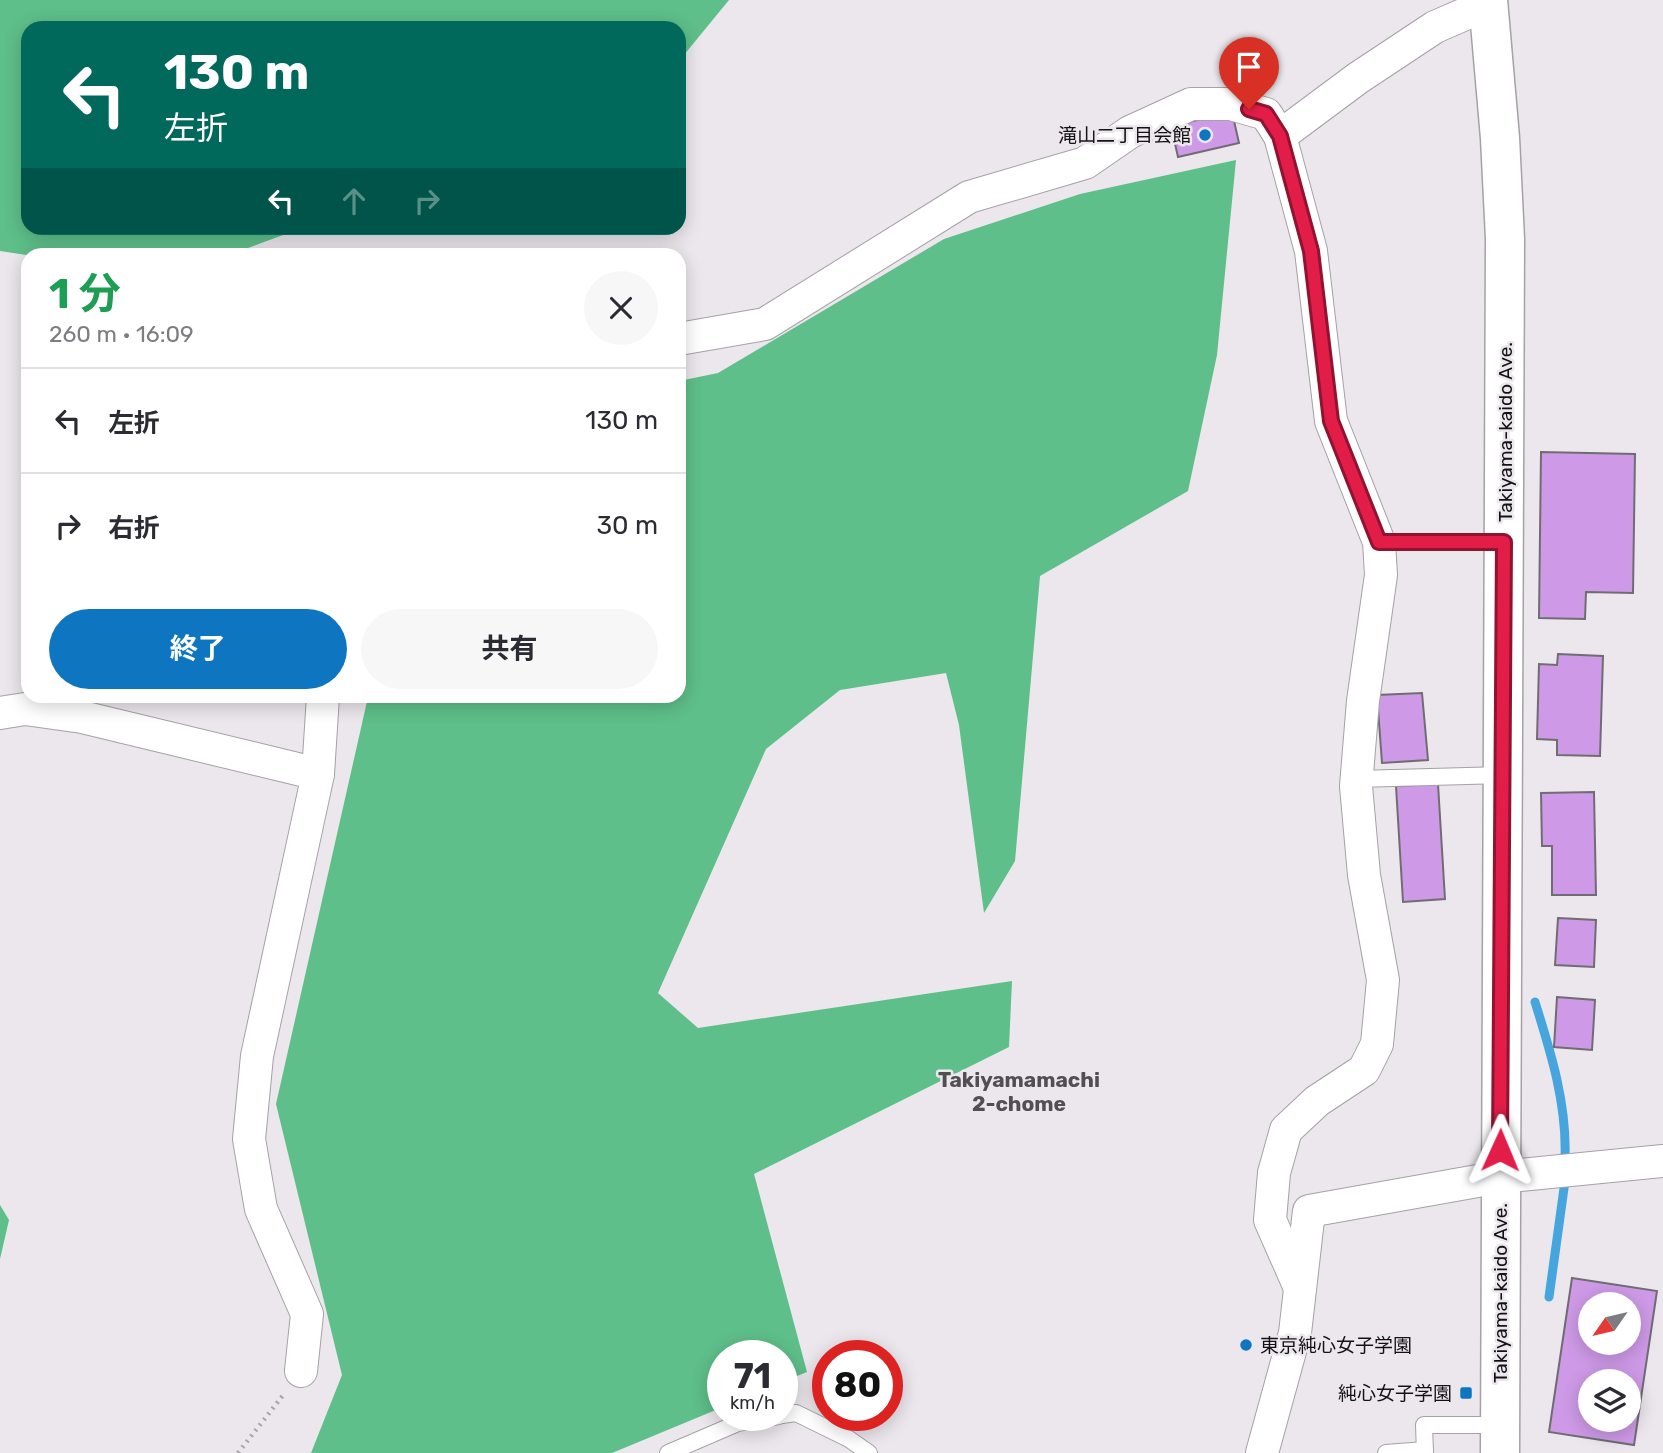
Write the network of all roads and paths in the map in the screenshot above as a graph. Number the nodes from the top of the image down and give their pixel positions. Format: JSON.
{"nodes":[{"id":1,"x":1488,"y":2,"type":"edge"},
{"id":2,"x":1280,"y":136,"type":"junction"},
{"id":3,"x":686,"y":338,"type":"edge"},
{"id":4,"x":1379,"y":542,"type":"junction"},
{"id":5,"x":1504,"y":542,"type":"junction"},
{"id":6,"x":323,"y":703,"type":"edge"},
{"id":7,"x":0,"y":713,"type":"edge"},
{"id":8,"x":318,"y":774,"type":"junction"},
{"id":9,"x":1504,"y":775,"type":"junction"},
{"id":10,"x":1357,"y":779,"type":"junction"},
{"id":11,"x":1663,"y":1161,"type":"edge"},
{"id":12,"x":1500,"y":1177,"type":"junction"},
{"id":13,"x":1300,"y":1288,"type":"junction"},
{"id":14,"x":301,"y":1371,"type":"joint"},
{"id":15,"x":798,"y":1414,"type":"edge"},
{"id":16,"x":719,"y":1431,"type":"edge"},
{"id":17,"x":1500,"y":1439,"type":"edge"},
{"id":18,"x":1425,"y":1452,"type":"edge"},
{"id":19,"x":238,"y":1453,"type":"edge"},
{"id":20,"x":668,"y":1453,"type":"edge"},
{"id":21,"x":869,"y":1453,"type":"edge"},
{"id":22,"x":1262,"y":1453,"type":"edge"},
{"id":23,"x":1385,"y":1453,"type":"edge"}],
"edges":[{"from":1,"to":2,"type":"street"},
{"from":1,"to":5,"type":"highway","name":"Takiyama-kaido Ave."},
{"from":2,"to":3,"type":"street"},
{"from":2,"to":4,"type":"street"},
{"from":4,"to":5,"type":"lane"},
{"from":4,"to":10,"type":"street"},
{"from":5,"to":9,"type":"highway","name":"Takiyama-kaido Ave."},
{"from":6,"to":8,"type":"street"},
{"from":7,"to":8,"type":"street"},
{"from":8,"to":14,"type":"street"},
{"from":9,"to":10,"type":"lane"},
{"from":9,"to":12,"type":"highway","name":"Takiyama-kaido Ave."},
{"from":10,"to":13,"type":"street"},
{"from":11,"to":12,"type":"street"},
{"from":12,"to":13,"type":"street"},
{"from":12,"to":17,"type":"highway","name":"Takiyama-kaido Ave."},
{"from":13,"to":22,"type":"street"},
{"from":14,"to":19,"type":"path"},
{"from":15,"to":21,"type":"lane"},
{"from":16,"to":20,"type":"lane"},
{"from":17,"to":18,"type":"lane"},
{"from":18,"to":23,"type":"lane"}]}
